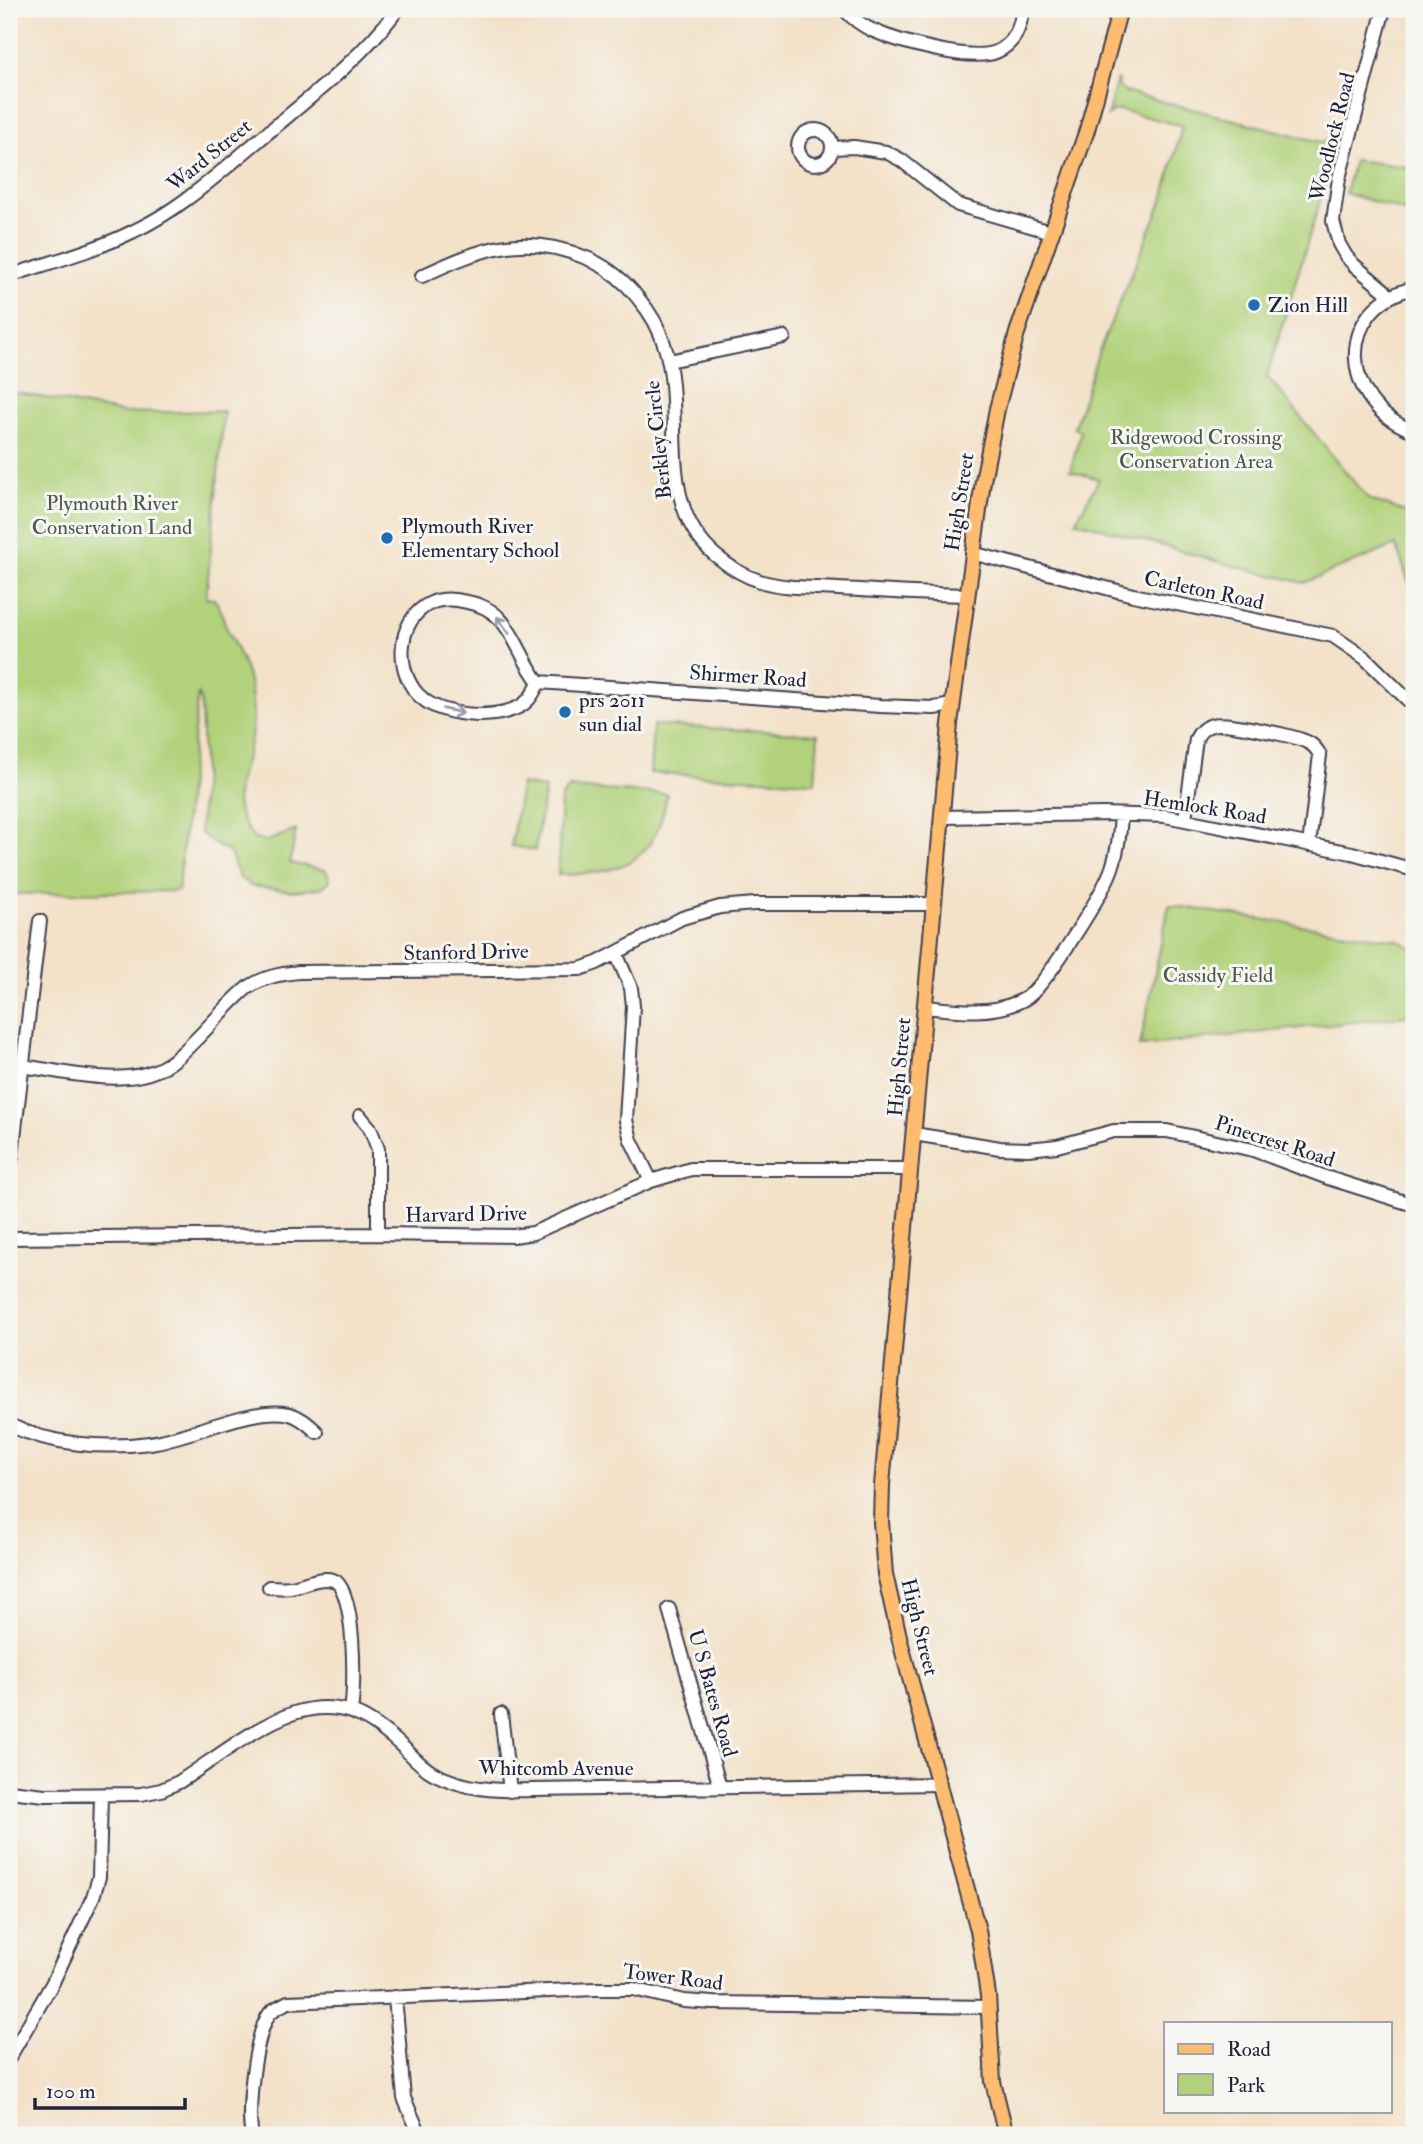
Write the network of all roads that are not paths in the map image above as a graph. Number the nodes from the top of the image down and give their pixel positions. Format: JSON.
{"nodes":[{"id":1,"x":398,"y":9,"type":"edge"},
{"id":2,"x":844,"y":9,"type":"edge"},
{"id":3,"x":1023,"y":9,"type":"edge"},
{"id":4,"x":1120,"y":9,"type":"edge"},
{"id":5,"x":1384,"y":9,"type":"edge"},
{"id":6,"x":832,"y":148,"type":"dead end"},
{"id":7,"x":1051,"y":232,"type":"junction"},
{"id":8,"x":9,"y":276,"type":"edge"},
{"id":9,"x":422,"y":276,"type":"dead end"},
{"id":10,"x":1414,"y":288,"type":"edge"},
{"id":11,"x":1388,"y":297,"type":"junction"},
{"id":12,"x":784,"y":337,"type":"dead end"},
{"id":13,"x":669,"y":361,"type":"junction"},
{"id":14,"x":1414,"y":431,"type":"edge"},
{"id":15,"x":972,"y":552,"type":"junction"},
{"id":16,"x":966,"y":595,"type":"junction"},
{"id":17,"x":539,"y":682,"type":"junction"},
{"id":18,"x":1411,"y":703,"type":"edge"},
{"id":19,"x":953,"y":705,"type":"junction"},
{"id":20,"x":1121,"y":815,"type":"junction"},
{"id":21,"x":943,"y":817,"type":"junction"},
{"id":22,"x":1185,"y":819,"type":"junction"},
{"id":23,"x":1309,"y":845,"type":"junction"},
{"id":24,"x":1414,"y":870,"type":"edge"},
{"id":25,"x":934,"y":904,"type":"junction"},
{"id":26,"x":40,"y":921,"type":"dead end"},
{"id":27,"x":616,"y":953,"type":"junction"},
{"id":28,"x":925,"y":1007,"type":"junction"},
{"id":29,"x":22,"y":1066,"type":"junction"},
{"id":30,"x":360,"y":1116,"type":"dead end"},
{"id":31,"x":914,"y":1134,"type":"junction"},
{"id":32,"x":911,"y":1169,"type":"junction"},
{"id":33,"x":9,"y":1179,"type":"edge"},
{"id":34,"x":651,"y":1181,"type":"junction"},
{"id":35,"x":1414,"y":1205,"type":"edge"},
{"id":36,"x":378,"y":1234,"type":"junction"},
{"id":37,"x":9,"y":1238,"type":"edge"},
{"id":38,"x":9,"y":1425,"type":"edge"},
{"id":39,"x":317,"y":1432,"type":"dead end"},
{"id":40,"x":269,"y":1587,"type":"dead end"},
{"id":41,"x":669,"y":1609,"type":"dead end"},
{"id":42,"x":351,"y":1711,"type":"junction"},
{"id":43,"x":501,"y":1714,"type":"dead end"},
{"id":44,"x":940,"y":1784,"type":"junction"},
{"id":45,"x":720,"y":1787,"type":"junction"},
{"id":46,"x":9,"y":1791,"type":"edge"},
{"id":47,"x":510,"y":1791,"type":"junction"},
{"id":48,"x":101,"y":1795,"type":"junction"},
{"id":49,"x":395,"y":1997,"type":"junction"},
{"id":50,"x":989,"y":2007,"type":"junction"},
{"id":51,"x":9,"y":2058,"type":"edge"},
{"id":52,"x":252,"y":2135,"type":"edge"},
{"id":53,"x":420,"y":2135,"type":"edge"},
{"id":54,"x":1006,"y":2135,"type":"edge"}],
"edges":[{"from":1,"to":8,"type":"street","name":"Ward Street"},
{"from":2,"to":3,"type":"street"},
{"from":4,"to":7,"type":"main road","name":"High Street"},
{"from":5,"to":11,"type":"street","name":"Woodlock Road"},
{"from":6,"to":7,"type":"street"},
{"from":7,"to":15,"type":"main road","name":"High Street"},
{"from":9,"to":13,"type":"street","name":"Berkley Circle"},
{"from":10,"to":11,"type":"street"},
{"from":11,"to":14,"type":"street"},
{"from":12,"to":13,"type":"street"},
{"from":13,"to":16,"type":"street","name":"Berkley Circle"},
{"from":15,"to":16,"type":"main road","name":"High Street"},
{"from":15,"to":18,"type":"street","name":"Carleton Road"},
{"from":16,"to":19,"type":"main road","name":"High Street"},
{"from":17,"to":17,"type":"street","one_way":true},
{"from":17,"to":19,"type":"street","name":"Shirmer Road"},
{"from":19,"to":21,"type":"main road","name":"High Street"},
{"from":20,"to":21,"type":"street","name":"Hemlock Road"},
{"from":20,"to":22,"type":"street","name":"Hemlock Road"},
{"from":20,"to":28,"type":"street"},
{"from":21,"to":25,"type":"main road","name":"High Street"},
{"from":22,"to":23,"type":"street","name":"Hemlock Road"},
{"from":22,"to":23,"type":"street"},
{"from":23,"to":24,"type":"street","name":"Hemlock Road"},
{"from":25,"to":27,"type":"street","name":"Stanford Drive"},
{"from":25,"to":28,"type":"main road","name":"High Street"},
{"from":26,"to":29,"type":"street"},
{"from":27,"to":29,"type":"street","name":"Stanford Drive"},
{"from":27,"to":34,"type":"street"},
{"from":28,"to":31,"type":"main road","name":"High Street"},
{"from":29,"to":33,"type":"street"},
{"from":30,"to":36,"type":"street"},
{"from":31,"to":32,"type":"main road","name":"High Street"},
{"from":31,"to":35,"type":"street","name":"Pinecrest Road"},
{"from":32,"to":34,"type":"street","name":"Harvard Drive"},
{"from":32,"to":44,"type":"main road","name":"High Street"},
{"from":34,"to":36,"type":"street","name":"Harvard Drive"},
{"from":36,"to":37,"type":"street","name":"Harvard Drive"},
{"from":38,"to":39,"type":"street"},
{"from":40,"to":42,"type":"street"},
{"from":41,"to":45,"type":"street","name":"U S Bates Road"},
{"from":42,"to":47,"type":"street","name":"Whitcomb Avenue"},
{"from":42,"to":48,"type":"street","name":"Whitcomb Avenue"},
{"from":43,"to":47,"type":"street"},
{"from":44,"to":45,"type":"street","name":"Whitcomb Avenue"},
{"from":44,"to":50,"type":"main road","name":"High Street"},
{"from":45,"to":47,"type":"street","name":"Whitcomb Avenue"},
{"from":46,"to":48,"type":"street","name":"Whitcomb Avenue"},
{"from":48,"to":51,"type":"street"},
{"from":49,"to":50,"type":"street","name":"Tower Road"},
{"from":49,"to":52,"type":"street","name":"Tower Road"},
{"from":49,"to":53,"type":"street"},
{"from":50,"to":54,"type":"main road","name":"High Street"}]}
